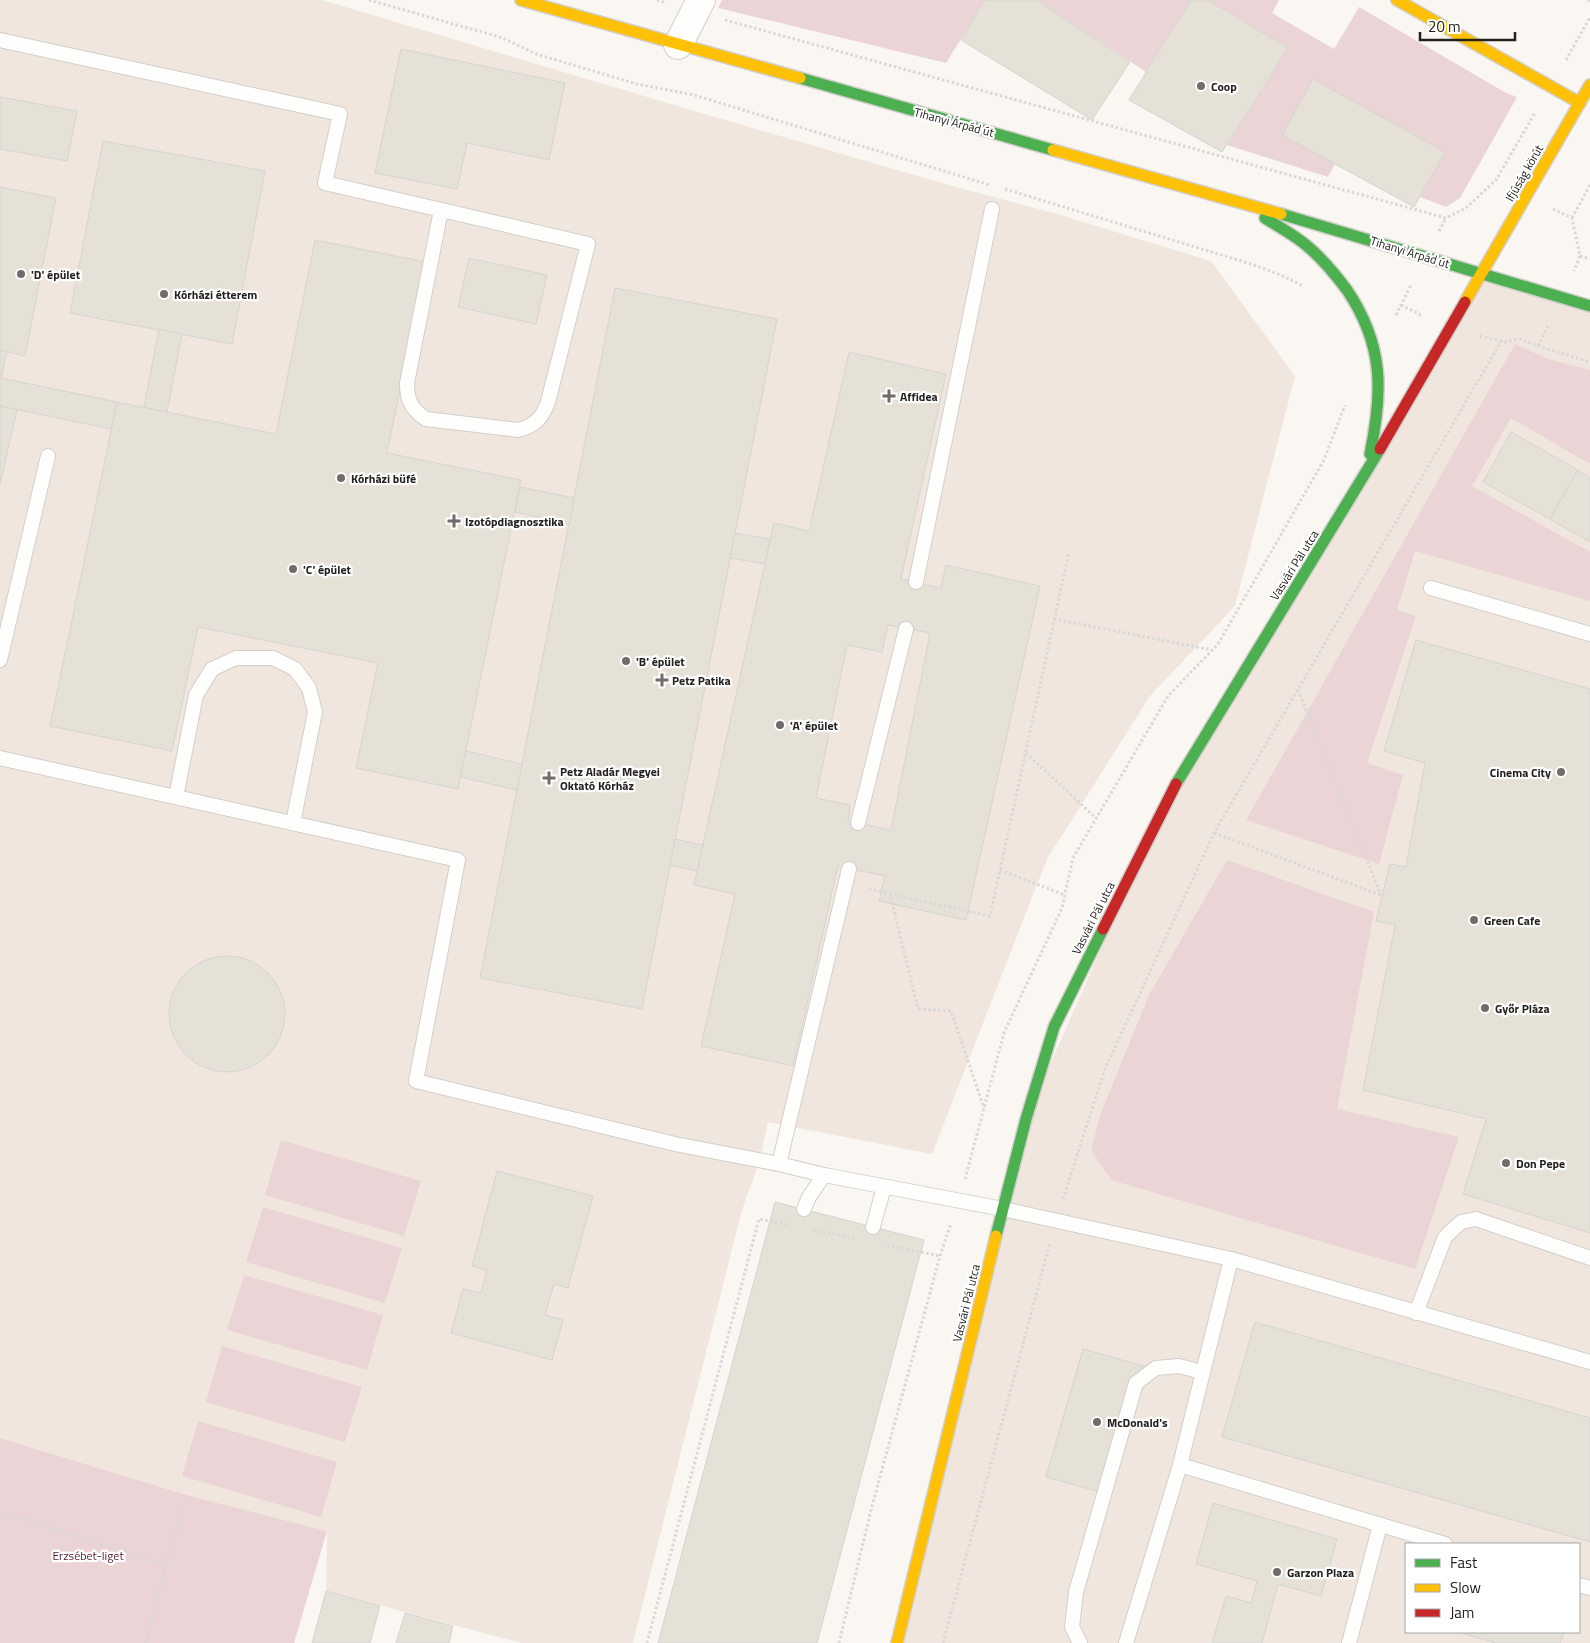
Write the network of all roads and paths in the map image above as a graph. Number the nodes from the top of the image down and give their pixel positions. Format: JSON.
{"nodes":[{"id":1,"x":369,"y":0,"type":"edge"},
{"id":2,"x":521,"y":0,"type":"edge"},
{"id":3,"x":657,"y":0,"type":"edge"},
{"id":4,"x":1397,"y":0,"type":"edge"},
{"id":5,"x":698,"y":6,"type":"edge"},
{"id":6,"x":0,"y":40,"type":"edge"},
{"id":7,"x":678,"y":45,"type":"junction"},
{"id":8,"x":1590,"y":85,"type":"edge"},
{"id":9,"x":1580,"y":103,"type":"junction"},
{"id":10,"x":1496,"y":180,"type":"dead end"},
{"id":11,"x":1590,"y":185,"type":"edge"},
{"id":12,"x":1229,"y":199,"type":"junction"},
{"id":13,"x":992,"y":209,"type":"dead end"},
{"id":14,"x":441,"y":210,"type":"junction"},
{"id":15,"x":1566,"y":216,"type":"dead end"},
{"id":16,"x":1572,"y":218,"type":"junction"},
{"id":17,"x":1580,"y":256,"type":"junction"},
{"id":18,"x":1590,"y":259,"type":"edge"},
{"id":19,"x":1576,"y":265,"type":"dead end"},
{"id":20,"x":1480,"y":273,"type":"junction"},
{"id":21,"x":1412,"y":283,"type":"dead end"},
{"id":22,"x":1308,"y":290,"type":"dead end"},
{"id":23,"x":1401,"y":305,"type":"junction"},
{"id":24,"x":1590,"y":306,"type":"edge"},
{"id":25,"x":1418,"y":314,"type":"dead end"},
{"id":26,"x":1394,"y":318,"type":"dead end"},
{"id":27,"x":1546,"y":329,"type":"dead end"},
{"id":28,"x":1538,"y":346,"type":"junction"},
{"id":29,"x":1590,"y":362,"type":"edge"},
{"id":30,"x":1345,"y":397,"type":"dead end"},
{"id":31,"x":48,"y":456,"type":"dead end"},
{"id":32,"x":1361,"y":482,"type":"junction"},
{"id":33,"x":1069,"y":552,"type":"dead end"},
{"id":34,"x":916,"y":582,"type":"dead end"},
{"id":35,"x":1431,"y":588,"type":"dead end"},
{"id":36,"x":6,"y":608,"type":"edge"},
{"id":37,"x":1054,"y":619,"type":"junction"},
{"id":38,"x":906,"y":628,"type":"dead end"},
{"id":39,"x":1590,"y":634,"type":"edge"},
{"id":40,"x":1212,"y":650,"type":"junction"},
{"id":41,"x":0,"y":660,"type":"edge"},
{"id":42,"x":1298,"y":689,"type":"junction"},
{"id":43,"x":1025,"y":752,"type":"junction"},
{"id":44,"x":0,"y":758,"type":"edge"},
{"id":45,"x":176,"y":797,"type":"junction"},
{"id":46,"x":1096,"y":818,"type":"junction"},
{"id":47,"x":293,"y":823,"type":"junction"},
{"id":48,"x":858,"y":823,"type":"dead end"},
{"id":49,"x":1214,"y":833,"type":"junction"},
{"id":50,"x":849,"y":868,"type":"dead end"},
{"id":51,"x":1000,"y":870,"type":"junction"},
{"id":52,"x":846,"y":884,"type":"junction"},
{"id":53,"x":890,"y":894,"type":"junction"},
{"id":54,"x":1065,"y":895,"type":"junction"},
{"id":55,"x":985,"y":1109,"type":"junction"},
{"id":56,"x":779,"y":1164,"type":"junction"},
{"id":57,"x":824,"y":1175,"type":"junction"},
{"id":58,"x":884,"y":1187,"type":"junction"},
{"id":59,"x":959,"y":1201,"type":"junction"},
{"id":60,"x":804,"y":1209,"type":"dead end"},
{"id":61,"x":1003,"y":1209,"type":"junction"},
{"id":62,"x":1056,"y":1221,"type":"junction"},
{"id":63,"x":797,"y":1227,"type":"dead end"},
{"id":64,"x":872,"y":1227,"type":"dead end"},
{"id":65,"x":806,"y":1229,"type":"dead end"},
{"id":66,"x":854,"y":1238,"type":"dead end"},
{"id":67,"x":883,"y":1244,"type":"dead end"},
{"id":68,"x":940,"y":1256,"type":"junction"},
{"id":69,"x":1590,"y":1258,"type":"edge"},
{"id":70,"x":1230,"y":1259,"type":"junction"},
{"id":71,"x":1416,"y":1313,"type":"junction"},
{"id":72,"x":1590,"y":1362,"type":"edge"},
{"id":73,"x":1202,"y":1372,"type":"junction"},
{"id":74,"x":1180,"y":1465,"type":"junction"},
{"id":75,"x":187,"y":1495,"type":"dead end"},
{"id":76,"x":0,"y":1512,"type":"edge"},
{"id":77,"x":1380,"y":1524,"type":"junction"},
{"id":78,"x":1442,"y":1543,"type":"edge"},
{"id":79,"x":166,"y":1565,"type":"junction"},
{"id":80,"x":146,"y":1643,"type":"edge"},
{"id":81,"x":647,"y":1643,"type":"edge"},
{"id":82,"x":840,"y":1643,"type":"edge"},
{"id":83,"x":897,"y":1643,"type":"edge"},
{"id":84,"x":943,"y":1643,"type":"edge"},
{"id":85,"x":1080,"y":1643,"type":"edge"},
{"id":86,"x":1126,"y":1643,"type":"edge"},
{"id":87,"x":1349,"y":1643,"type":"edge"}],
"edges":[{"from":1,"to":22,"type":"path"},
{"from":2,"to":7,"type":"street","name":"Tihanyi Árpád út"},
{"from":3,"to":5,"type":"path"},
{"from":4,"to":9,"type":"street"},
{"from":5,"to":7,"type":"street"},
{"from":5,"to":10,"type":"path"},
{"from":6,"to":14,"type":"lane"},
{"from":7,"to":12,"type":"street","name":"Tihanyi Árpád út"},
{"from":8,"to":9,"type":"street","name":"Ifjúság körút"},
{"from":9,"to":20,"type":"street","name":"Ifjúság körút"},
{"from":11,"to":16,"type":"path"},
{"from":12,"to":20,"type":"street","name":"Tihanyi Árpád út"},
{"from":12,"to":32,"type":"street","name":"Tihanyi Árpád út"},
{"from":13,"to":34,"type":"lane"},
{"from":14,"to":14,"type":"lane"},
{"from":15,"to":16,"type":"path"},
{"from":16,"to":17,"type":"path"},
{"from":17,"to":18,"type":"path"},
{"from":17,"to":19,"type":"path"},
{"from":20,"to":24,"type":"street","name":"Tihanyi Árpád út"},
{"from":20,"to":32,"type":"street","name":"Vasvári Pál utca"},
{"from":21,"to":23,"type":"path"},
{"from":23,"to":25,"type":"path"},
{"from":23,"to":26,"type":"path"},
{"from":27,"to":28,"type":"path"},
{"from":28,"to":29,"type":"path"},
{"from":28,"to":42,"type":"path"},
{"from":30,"to":40,"type":"path"},
{"from":31,"to":36,"type":"lane"},
{"from":32,"to":61,"type":"street","name":"Vasvári Pál utca"},
{"from":33,"to":37,"type":"path"},
{"from":35,"to":39,"type":"lane"},
{"from":36,"to":41,"type":"lane"},
{"from":37,"to":40,"type":"path"},
{"from":37,"to":43,"type":"path"},
{"from":38,"to":48,"type":"lane"},
{"from":40,"to":46,"type":"path"},
{"from":42,"to":49,"type":"path"},
{"from":42,"to":49,"type":"path"},
{"from":43,"to":46,"type":"path"},
{"from":43,"to":51,"type":"path"},
{"from":44,"to":45,"type":"lane"},
{"from":45,"to":47,"type":"lane"},
{"from":45,"to":47,"type":"lane"},
{"from":46,"to":54,"type":"path"},
{"from":47,"to":56,"type":"lane"},
{"from":49,"to":62,"type":"path"},
{"from":50,"to":52,"type":"lane"},
{"from":51,"to":53,"type":"path"},
{"from":51,"to":54,"type":"path"},
{"from":52,"to":53,"type":"path"},
{"from":52,"to":56,"type":"lane"},
{"from":53,"to":55,"type":"path"},
{"from":54,"to":55,"type":"path"},
{"from":55,"to":59,"type":"path"},
{"from":56,"to":57,"type":"lane"},
{"from":57,"to":58,"type":"lane"},
{"from":57,"to":60,"type":"lane"},
{"from":58,"to":59,"type":"lane"},
{"from":58,"to":64,"type":"lane"},
{"from":59,"to":61,"type":"lane"},
{"from":59,"to":68,"type":"path"},
{"from":61,"to":62,"type":"lane"},
{"from":61,"to":83,"type":"street","name":"Vasvári Pál utca"},
{"from":62,"to":70,"type":"lane"},
{"from":62,"to":84,"type":"path"},
{"from":63,"to":81,"type":"path"},
{"from":65,"to":66,"type":"path"},
{"from":67,"to":68,"type":"path"},
{"from":68,"to":82,"type":"path"},
{"from":69,"to":71,"type":"lane"},
{"from":70,"to":71,"type":"lane"},
{"from":70,"to":73,"type":"lane"},
{"from":71,"to":72,"type":"lane"},
{"from":73,"to":74,"type":"lane"},
{"from":73,"to":85,"type":"lane"},
{"from":74,"to":77,"type":"lane"},
{"from":74,"to":86,"type":"lane"},
{"from":75,"to":79,"type":"path"},
{"from":76,"to":79,"type":"path"},
{"from":77,"to":78,"type":"lane"},
{"from":77,"to":87,"type":"lane"},
{"from":79,"to":80,"type":"path"}]}
